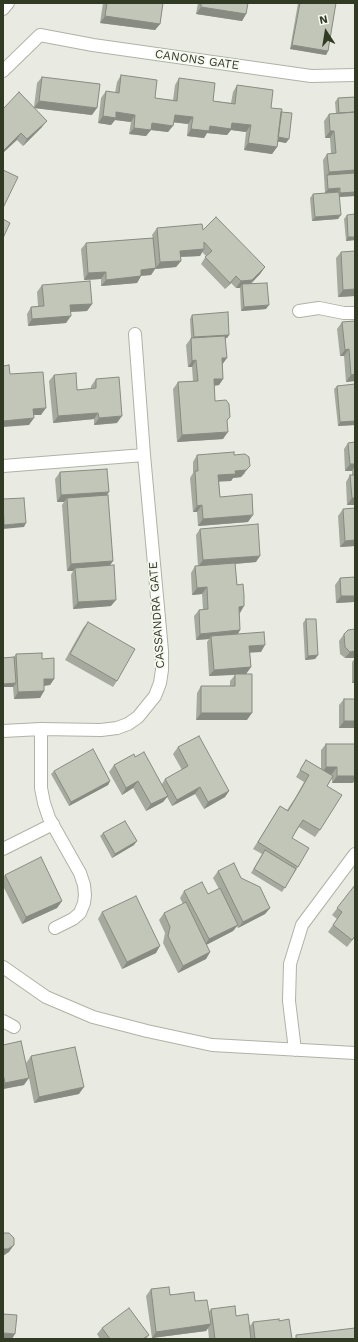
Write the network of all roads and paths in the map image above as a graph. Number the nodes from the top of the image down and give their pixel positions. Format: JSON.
{"nodes":[{"id":1,"x":8,"y":3,"type":"edge"},
{"id":2,"x":3,"y":9,"type":"edge"},
{"id":3,"x":3,"y":70,"type":"edge"},
{"id":4,"x":355,"y":75,"type":"edge"},
{"id":5,"x":299,"y":311,"type":"dead end"},
{"id":6,"x":355,"y":313,"type":"edge"},
{"id":7,"x":135,"y":334,"type":"dead end"},
{"id":8,"x":144,"y":455,"type":"junction"},
{"id":9,"x":3,"y":466,"type":"edge"},
{"id":10,"x":41,"y":729,"type":"junction"},
{"id":11,"x":3,"y":731,"type":"edge"},
{"id":12,"x":52,"y":824,"type":"junction"},
{"id":13,"x":3,"y":849,"type":"edge"},
{"id":14,"x":355,"y":854,"type":"edge"},
{"id":15,"x":55,"y":928,"type":"dead end"},
{"id":16,"x":3,"y":967,"type":"edge"},
{"id":17,"x":3,"y":1021,"type":"edge"},
{"id":18,"x":14,"y":1027,"type":"dead end"},
{"id":19,"x":295,"y":1050,"type":"junction"},
{"id":20,"x":355,"y":1053,"type":"edge"}],
"edges":[{"from":1,"to":2,"type":"street"},
{"from":3,"to":4,"type":"street","name":"CANONS GATE"},
{"from":5,"to":6,"type":"street"},
{"from":7,"to":8,"type":"street","name":"CASSANDRA GATE"},
{"from":8,"to":9,"type":"street"},
{"from":8,"to":10,"type":"street","name":"CASSANDRA GATE"},
{"from":10,"to":11,"type":"street","name":"CASSANDRA GATE"},
{"from":10,"to":12,"type":"street"},
{"from":12,"to":13,"type":"street"},
{"from":12,"to":15,"type":"street"},
{"from":14,"to":19,"type":"street"},
{"from":16,"to":19,"type":"street"},
{"from":17,"to":18,"type":"street"},
{"from":19,"to":20,"type":"street"}]}
